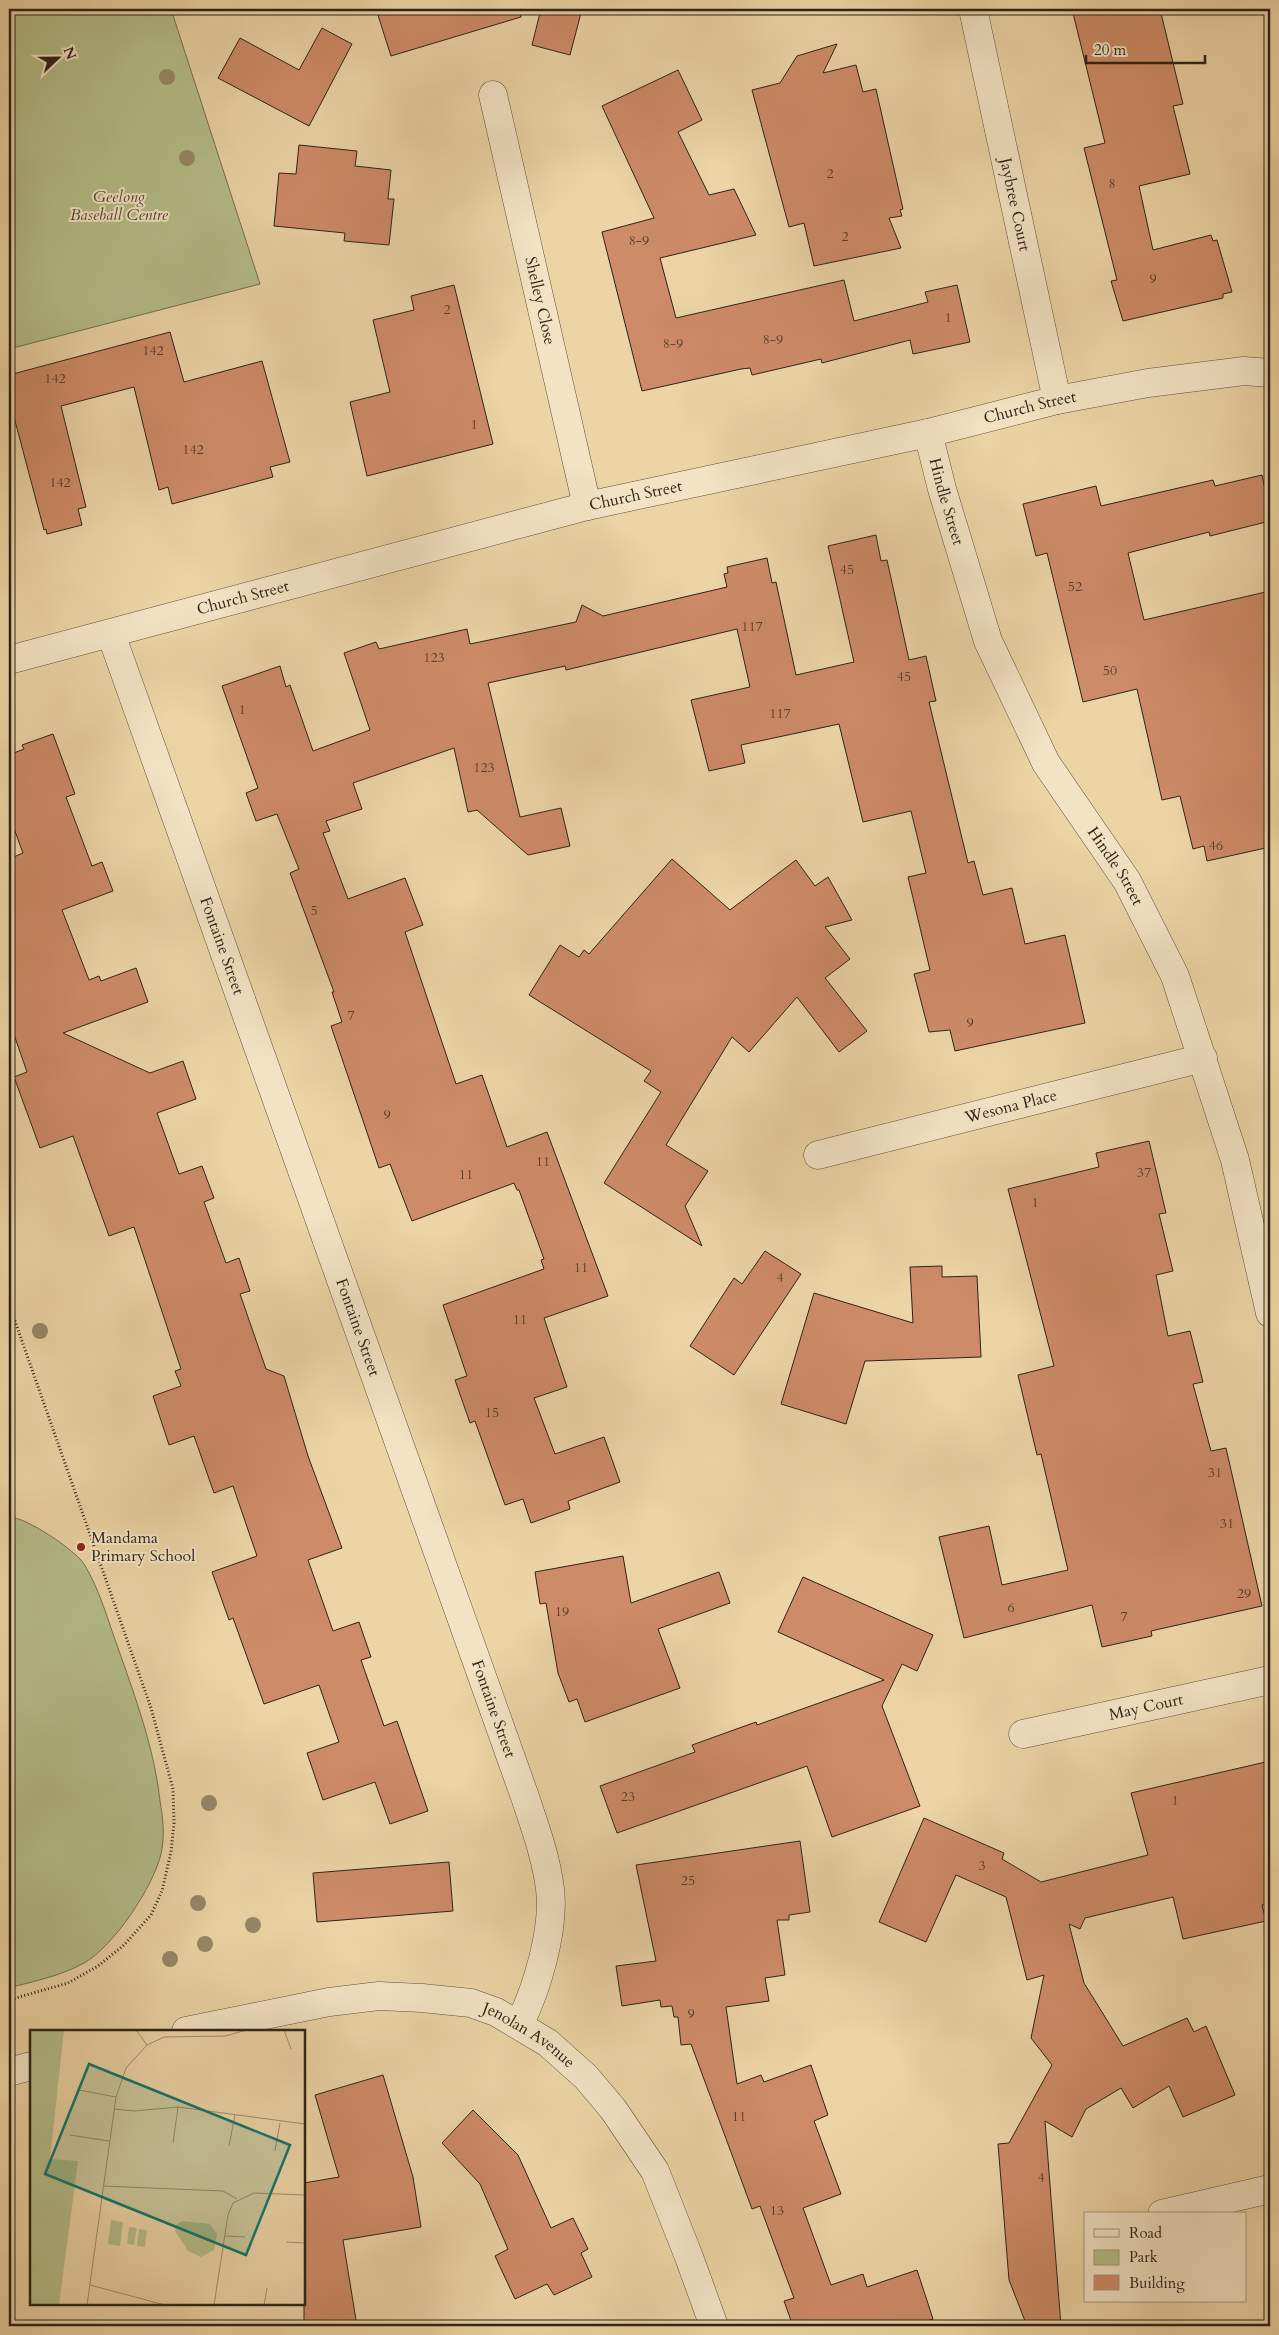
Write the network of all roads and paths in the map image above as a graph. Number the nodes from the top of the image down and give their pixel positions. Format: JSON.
{"nodes":[{"id":1,"x":973,"y":9,"type":"edge"},
{"id":2,"x":493,"y":95,"type":"dead end"},
{"id":3,"x":1270,"y":373,"type":"edge"},
{"id":4,"x":1057,"y":400,"type":"junction"},
{"id":5,"x":928,"y":433,"type":"junction"},
{"id":6,"x":587,"y":506,"type":"junction"},
{"id":7,"x":111,"y":634,"type":"junction"},
{"id":8,"x":9,"y":660,"type":"edge"},
{"id":9,"x":1203,"y":1058,"type":"junction"},
{"id":10,"x":818,"y":1155,"type":"dead end"},
{"id":11,"x":9,"y":1304,"type":"edge"},
{"id":12,"x":1270,"y":1313,"type":"edge"},
{"id":13,"x":1270,"y":1680,"type":"edge"},
{"id":14,"x":1023,"y":1734,"type":"dead end"},
{"id":15,"x":9,"y":2000,"type":"edge"},
{"id":16,"x":519,"y":2025,"type":"junction"},
{"id":17,"x":191,"y":2030,"type":"edge"},
{"id":18,"x":30,"y":2066,"type":"edge"},
{"id":19,"x":9,"y":2072,"type":"edge"},
{"id":20,"x":1270,"y":2189,"type":"edge"},
{"id":21,"x":1171,"y":2212,"type":"edge"},
{"id":22,"x":714,"y":2326,"type":"edge"}],
"edges":[{"from":1,"to":4,"type":"street","name":"Jaybree Court"},
{"from":2,"to":6,"type":"street","name":"Shelley Close"},
{"from":3,"to":4,"type":"street","name":"Church Street"},
{"from":4,"to":5,"type":"street","name":"Church Street"},
{"from":5,"to":6,"type":"street","name":"Church Street"},
{"from":5,"to":9,"type":"street","name":"Hindle Street"},
{"from":6,"to":7,"type":"street","name":"Church Street"},
{"from":7,"to":8,"type":"street","name":"Church Street"},
{"from":7,"to":16,"type":"street","name":"Fontaine Street"},
{"from":9,"to":10,"type":"street","name":"Wesona Place"},
{"from":9,"to":12,"type":"street","name":"Hindle Street"},
{"from":11,"to":15,"type":"path"},
{"from":13,"to":14,"type":"street","name":"May Court"},
{"from":16,"to":17,"type":"street","name":"Jenolan Avenue"},
{"from":16,"to":22,"type":"street","name":"Jenolan Avenue"},
{"from":18,"to":19,"type":"street"},
{"from":20,"to":21,"type":"street"}]}
